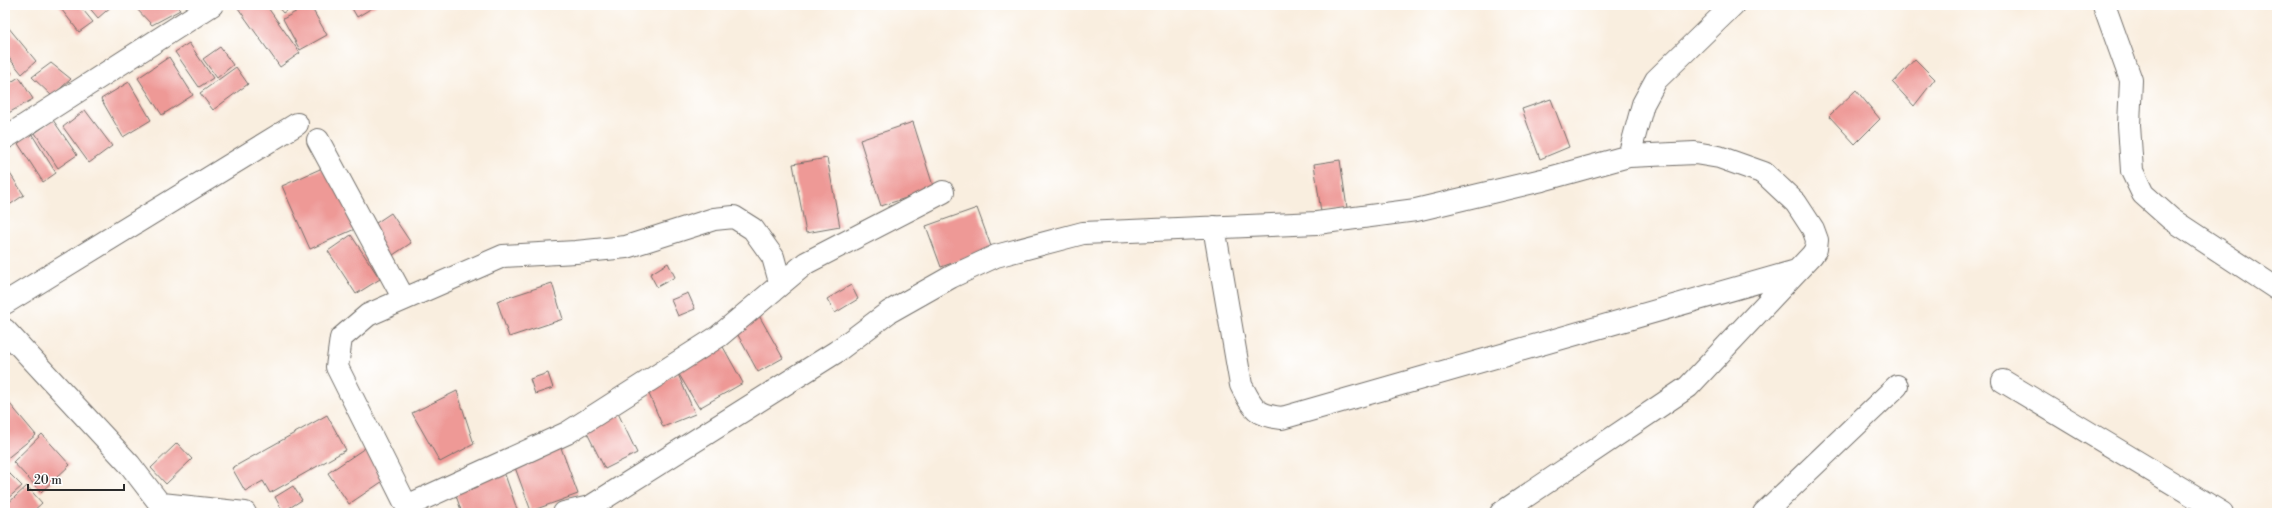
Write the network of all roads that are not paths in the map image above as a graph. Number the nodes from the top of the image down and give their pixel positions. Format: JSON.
{"nodes":[{"id":1,"x":212,"y":5,"type":"edge"},
{"id":2,"x":1733,"y":5,"type":"edge"},
{"id":3,"x":2104,"y":5,"type":"edge"},
{"id":4,"x":297,"y":124,"type":"dead end"},
{"id":5,"x":5,"y":138,"type":"edge"},
{"id":6,"x":318,"y":140,"type":"dead end"},
{"id":7,"x":1629,"y":156,"type":"junction"},
{"id":8,"x":943,"y":192,"type":"dead end"},
{"id":9,"x":1214,"y":227,"type":"junction"},
{"id":10,"x":1796,"y":271,"type":"junction"},
{"id":11,"x":780,"y":282,"type":"junction"},
{"id":12,"x":2277,"y":289,"type":"edge"},
{"id":13,"x":404,"y":299,"type":"junction"},
{"id":14,"x":5,"y":303,"type":"edge"},
{"id":15,"x":5,"y":330,"type":"edge"},
{"id":16,"x":2004,"y":381,"type":"dead end"},
{"id":17,"x":1897,"y":386,"type":"dead end"},
{"id":18,"x":165,"y":509,"type":"edge"},
{"id":19,"x":408,"y":509,"type":"edge"},
{"id":20,"x":238,"y":513,"type":"edge"},
{"id":21,"x":564,"y":513,"type":"edge"},
{"id":22,"x":1500,"y":513,"type":"edge"},
{"id":23,"x":1764,"y":513,"type":"edge"},
{"id":24,"x":2222,"y":513,"type":"edge"}],
"edges":[{"from":1,"to":5,"type":"street"},
{"from":2,"to":7,"type":"street"},
{"from":3,"to":12,"type":"street"},
{"from":4,"to":14,"type":"street"},
{"from":6,"to":13,"type":"street"},
{"from":7,"to":9,"type":"street"},
{"from":7,"to":10,"type":"street"},
{"from":8,"to":11,"type":"street"},
{"from":9,"to":10,"type":"street"},
{"from":9,"to":21,"type":"street"},
{"from":10,"to":22,"type":"street"},
{"from":11,"to":13,"type":"street"},
{"from":11,"to":19,"type":"street"},
{"from":13,"to":19,"type":"street"},
{"from":15,"to":18,"type":"street"},
{"from":16,"to":24,"type":"street"},
{"from":17,"to":23,"type":"street"},
{"from":18,"to":20,"type":"street"}]}
